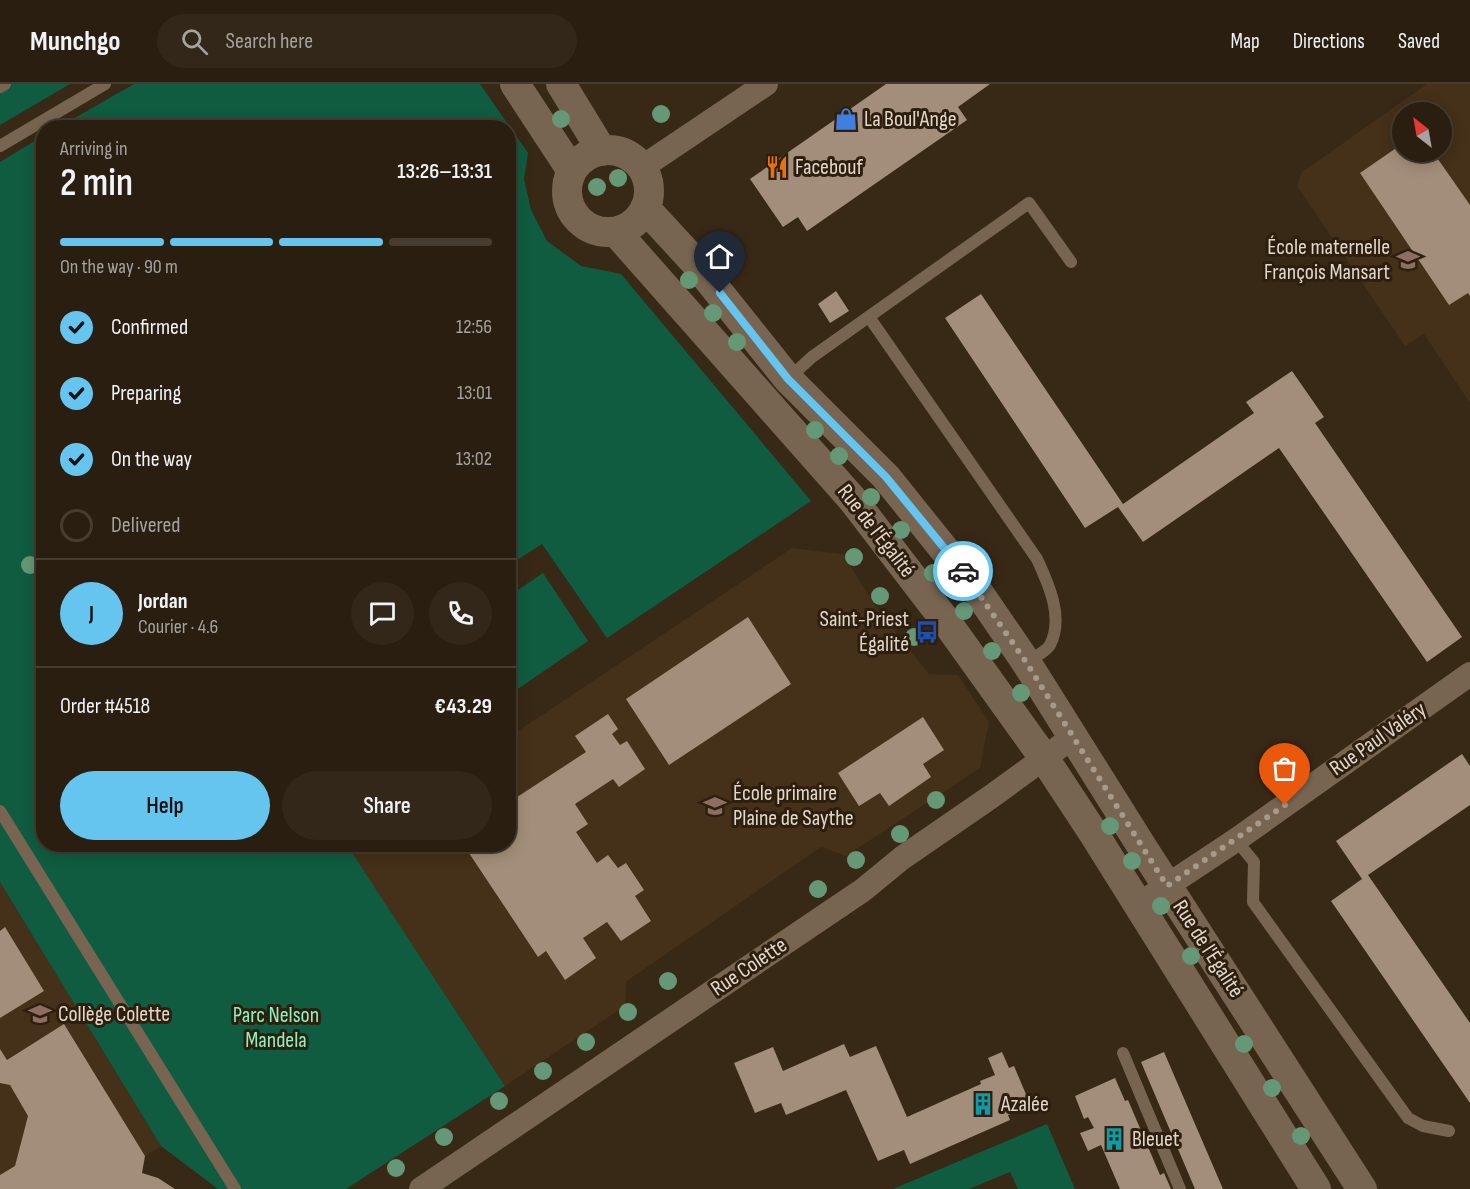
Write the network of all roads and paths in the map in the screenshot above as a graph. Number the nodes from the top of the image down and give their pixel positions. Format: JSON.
{"nodes":[{"id":1,"x":5,"y":84,"type":"edge"},
{"id":2,"x":105,"y":84,"type":"edge"},
{"id":3,"x":515,"y":84,"type":"edge"},
{"id":4,"x":561,"y":84,"type":"edge"},
{"id":5,"x":766,"y":84,"type":"edge"},
{"id":6,"x":0,"y":87,"type":"edge"},
{"id":7,"x":44,"y":120,"type":"edge"},
{"id":8,"x":36,"y":125,"type":"edge"},
{"id":9,"x":0,"y":146,"type":"edge"},
{"id":10,"x":603,"y":151,"type":"junction"},
{"id":11,"x":641,"y":168,"type":"junction"},
{"id":12,"x":572,"y":171,"type":"junction"},
{"id":13,"x":645,"y":208,"type":"junction"},
{"id":14,"x":616,"y":231,"type":"junction"},
{"id":15,"x":1071,"y":262,"type":"dead end"},
{"id":16,"x":869,"y":317,"type":"junction"},
{"id":17,"x":788,"y":379,"type":"junction"},
{"id":18,"x":1026,"y":662,"type":"junction"},
{"id":19,"x":1470,"y":674,"type":"edge"},
{"id":20,"x":1073,"y":737,"type":"junction"},
{"id":21,"x":1044,"y":758,"type":"junction"},
{"id":22,"x":0,"y":811,"type":"edge"},
{"id":23,"x":1236,"y":840,"type":"junction"},
{"id":24,"x":1167,"y":886,"type":"junction"},
{"id":25,"x":1138,"y":905,"type":"junction"},
{"id":26,"x":1123,"y":1053,"type":"dead end"},
{"id":27,"x":1449,"y":1131,"type":"dead end"},
{"id":28,"x":235,"y":1189,"type":"edge"},
{"id":29,"x":421,"y":1189,"type":"edge"},
{"id":30,"x":1180,"y":1189,"type":"edge"},
{"id":31,"x":1316,"y":1189,"type":"edge"},
{"id":32,"x":1362,"y":1189,"type":"edge"}],
"edges":[{"from":1,"to":6,"type":"lane"},
{"from":2,"to":7,"type":"lane"},
{"from":3,"to":12,"type":"street"},
{"from":4,"to":10,"type":"street"},
{"from":5,"to":11,"type":"street"},
{"from":8,"to":9,"type":"lane"},
{"from":10,"to":11,"type":"street"},
{"from":10,"to":12,"type":"street"},
{"from":11,"to":13,"type":"street"},
{"from":12,"to":14,"type":"street"},
{"from":13,"to":14,"type":"street"},
{"from":13,"to":17,"type":"street","name":"Rue de l'Égalité"},
{"from":14,"to":21,"type":"street","name":"Rue de l'Égalité"},
{"from":15,"to":16,"type":"lane"},
{"from":16,"to":17,"type":"lane"},
{"from":16,"to":18,"type":"lane"},
{"from":17,"to":18,"type":"street","name":"Rue de l'Égalité"},
{"from":18,"to":20,"type":"street","name":"Rue de l'Égalité"},
{"from":19,"to":23,"type":"street","name":"Rue Paul Valéry"},
{"from":20,"to":21,"type":"street","name":"Rue Colette"},
{"from":20,"to":24,"type":"street","name":"Rue de l'Égalité"},
{"from":21,"to":25,"type":"street","name":"Rue de l'Égalité"},
{"from":21,"to":29,"type":"street","name":"Rue Colette"},
{"from":22,"to":28,"type":"lane"},
{"from":23,"to":24,"type":"street","name":"Rue Paul Valéry"},
{"from":23,"to":27,"type":"lane"},
{"from":24,"to":25,"type":"street","name":"Rue Paul Valéry"},
{"from":24,"to":32,"type":"street","name":"Rue de l'Égalité"},
{"from":25,"to":31,"type":"street","name":"Rue de l'Égalité"},
{"from":26,"to":30,"type":"lane"}]}
